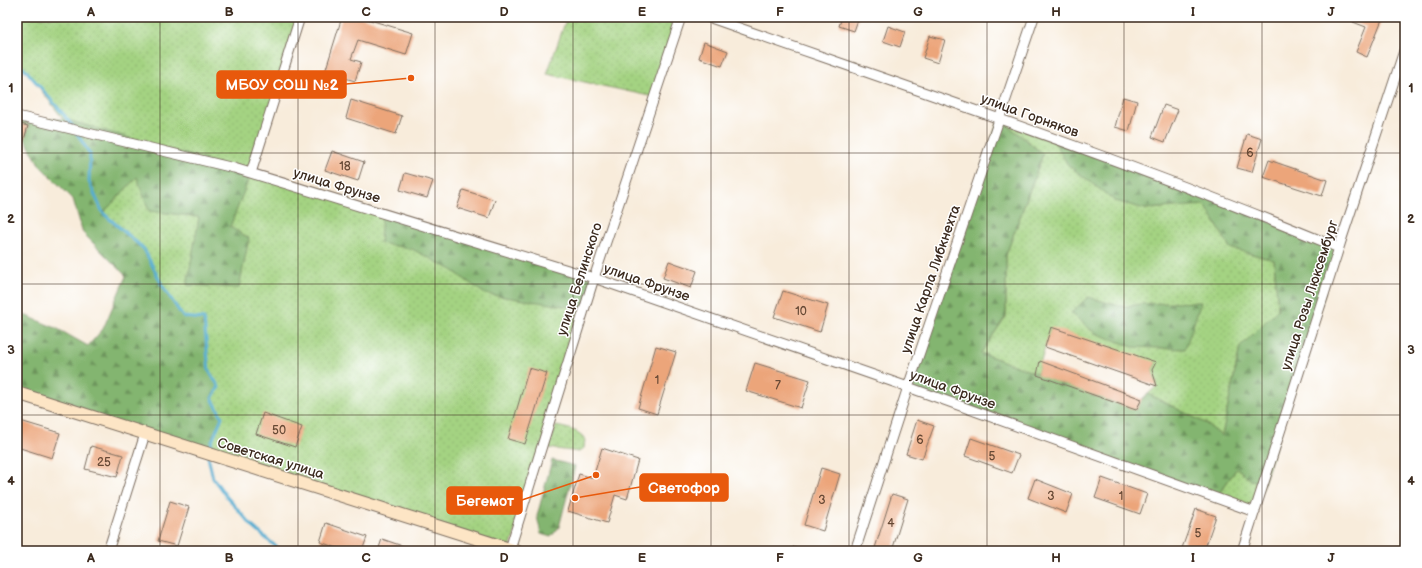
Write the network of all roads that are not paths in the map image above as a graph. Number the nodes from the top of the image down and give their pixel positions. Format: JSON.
{"nodes":[{"id":1,"x":300,"y":17,"type":"edge"},
{"id":2,"x":681,"y":17,"type":"edge"},
{"id":3,"x":708,"y":17,"type":"edge"},
{"id":4,"x":1034,"y":17,"type":"edge"},
{"id":5,"x":1405,"y":48,"type":"edge"},
{"id":6,"x":17,"y":116,"type":"edge"},
{"id":7,"x":999,"y":118,"type":"junction"},
{"id":8,"x":251,"y":173,"type":"junction"},
{"id":9,"x":1339,"y":248,"type":"junction"},
{"id":10,"x":594,"y":278,"type":"junction"},
{"id":11,"x":908,"y":387,"type":"junction"},
{"id":12,"x":17,"y":393,"type":"edge"},
{"id":13,"x":145,"y":434,"type":"junction"},
{"id":14,"x":1255,"y":512,"type":"junction"},
{"id":15,"x":512,"y":550,"type":"edge"},
{"id":16,"x":108,"y":551,"type":"edge"},
{"id":17,"x":855,"y":551,"type":"edge"},
{"id":18,"x":1242,"y":551,"type":"edge"}],
"edges":[{"from":1,"to":8,"type":"street"},
{"from":2,"to":10,"type":"street","name":"улица Белинского"},
{"from":3,"to":7,"type":"street","name":"улица Горняков"},
{"from":4,"to":7,"type":"street","name":"улица Карла Либкнехта"},
{"from":5,"to":9,"type":"street","name":"улица Розы Люксембург"},
{"from":6,"to":8,"type":"street","name":"улица Фрунзе"},
{"from":7,"to":9,"type":"street","name":"улица Горняков"},
{"from":7,"to":11,"type":"street","name":"улица Карла Либкнехта"},
{"from":8,"to":10,"type":"street","name":"улица Фрунзе"},
{"from":9,"to":14,"type":"street","name":"улица Розы Люксембург"},
{"from":10,"to":11,"type":"street","name":"улица Фрунзе"},
{"from":10,"to":15,"type":"street","name":"улица Белинского"},
{"from":11,"to":14,"type":"street","name":"улица Фрунзе"},
{"from":11,"to":17,"type":"street","name":"улица Карла Либкнехта"},
{"from":12,"to":13,"type":"street","name":"Советская улица"},
{"from":13,"to":15,"type":"street","name":"Советская улица"},
{"from":13,"to":16,"type":"street"},
{"from":14,"to":18,"type":"street","name":"улица Розы Люксембург"}]}
